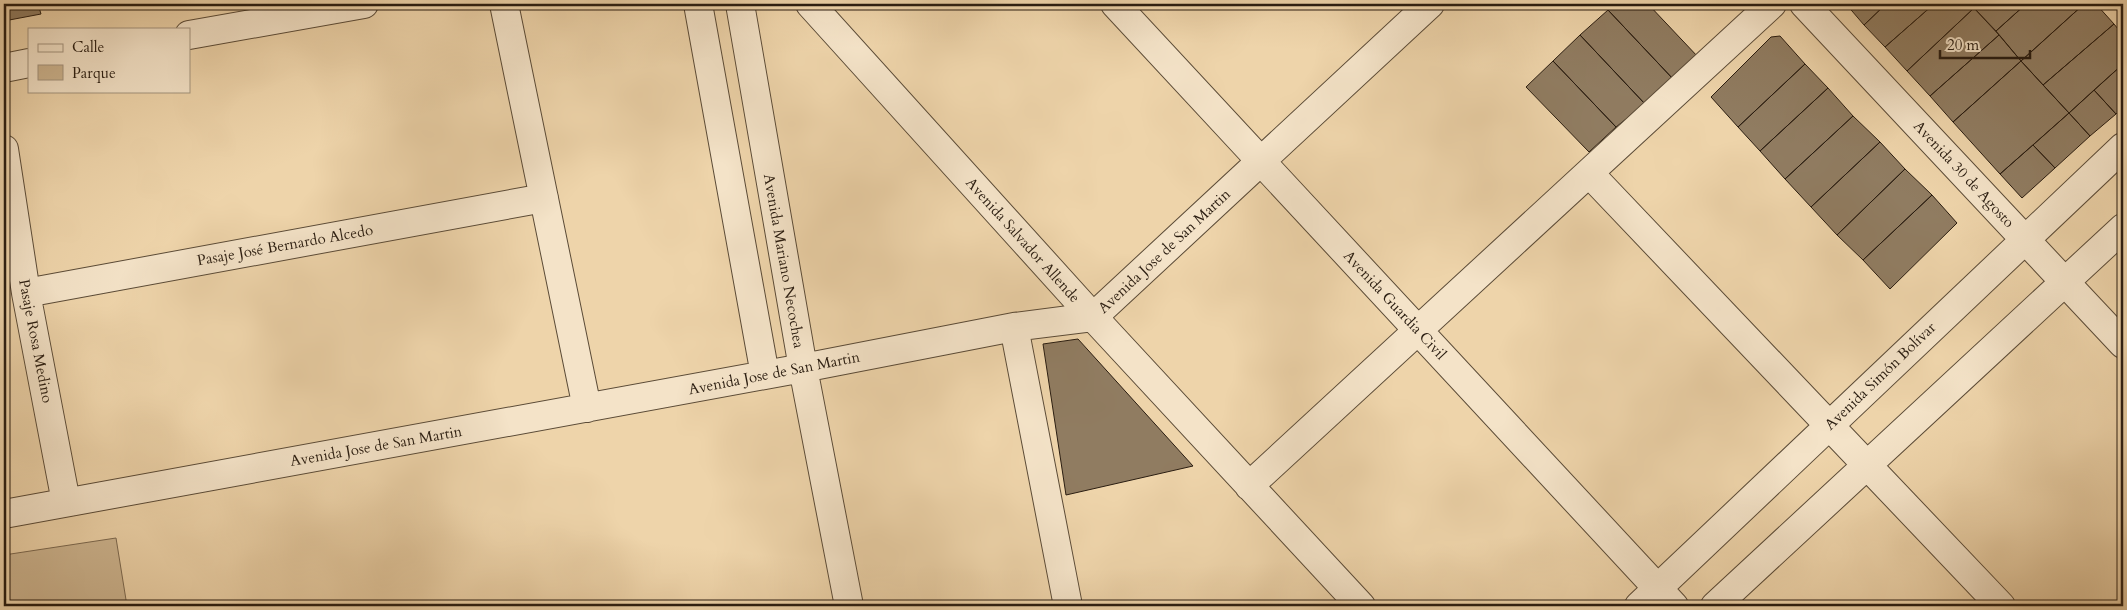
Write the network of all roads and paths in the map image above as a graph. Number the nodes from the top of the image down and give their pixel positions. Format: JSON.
{"nodes":[{"id":1,"x":364,"y":4,"type":"edge"},
{"id":2,"x":504,"y":4,"type":"edge"},
{"id":3,"x":698,"y":4,"type":"edge"},
{"id":4,"x":740,"y":4,"type":"edge"},
{"id":5,"x":810,"y":4,"type":"edge"},
{"id":6,"x":1115,"y":4,"type":"edge"},
{"id":7,"x":1430,"y":4,"type":"edge"},
{"id":8,"x":1772,"y":4,"type":"edge"},
{"id":9,"x":1804,"y":4,"type":"edge"},
{"id":10,"x":190,"y":35,"type":"edge"},
{"id":11,"x":28,"y":64,"type":"edge"},
{"id":12,"x":4,"y":68,"type":"edge"},
{"id":13,"x":2123,"y":147,"type":"edge"},
{"id":14,"x":4,"y":149,"type":"edge"},
{"id":15,"x":1261,"y":161,"type":"junction"},
{"id":16,"x":1589,"y":173,"type":"junction"},
{"id":17,"x":544,"y":198,"type":"junction"},
{"id":18,"x":2123,"y":228,"type":"edge"},
{"id":19,"x":2025,"y":238,"type":"junction"},
{"id":20,"x":2066,"y":282,"type":"junction"},
{"id":21,"x":26,"y":293,"type":"junction"},
{"id":22,"x":1093,"y":317,"type":"junction"},
{"id":23,"x":1014,"y":327,"type":"junction"},
{"id":24,"x":1418,"y":330,"type":"junction"},
{"id":25,"x":2123,"y":344,"type":"edge"},
{"id":26,"x":803,"y":368,"type":"junction"},
{"id":27,"x":765,"y":375,"type":"junction"},
{"id":28,"x":587,"y":408,"type":"junction"},
{"id":29,"x":1829,"y":425,"type":"junction"},
{"id":30,"x":1867,"y":466,"type":"junction"},
{"id":31,"x":1249,"y":486,"type":"junction"},
{"id":32,"x":66,"y":502,"type":"junction"},
{"id":33,"x":4,"y":514,"type":"edge"},
{"id":34,"x":1657,"y":600,"type":"edge"},
{"id":35,"x":849,"y":606,"type":"edge"},
{"id":36,"x":1068,"y":606,"type":"edge"},
{"id":37,"x":1360,"y":606,"type":"edge"},
{"id":38,"x":1715,"y":606,"type":"edge"},
{"id":39,"x":2000,"y":606,"type":"edge"}],
"edges":[{"from":1,"to":10,"type":"street"},
{"from":2,"to":17,"type":"street"},
{"from":3,"to":27,"type":"street"},
{"from":4,"to":26,"type":"street","name":"Avenida Mariano Necochea"},
{"from":5,"to":22,"type":"street","name":"Avenida Salvador Allende"},
{"from":6,"to":15,"type":"street","name":"Avenida Guardia Civil"},
{"from":7,"to":15,"type":"street","name":"Avenida Jose de San Martin"},
{"from":8,"to":16,"type":"street"},
{"from":9,"to":19,"type":"street","name":"Avenida 30 de Agosto"},
{"from":11,"to":12,"type":"street"},
{"from":13,"to":19,"type":"street","name":"Avenida Simón Bolívar"},
{"from":14,"to":21,"type":"street","name":"Pasaje Rosa Medino"},
{"from":15,"to":22,"type":"street","name":"Avenida Jose de San Martin"},
{"from":15,"to":24,"type":"street","name":"Avenida Guardia Civil"},
{"from":16,"to":24,"type":"street"},
{"from":16,"to":29,"type":"street"},
{"from":17,"to":21,"type":"street","name":"Pasaje José Bernardo Alcedo"},
{"from":17,"to":28,"type":"street"},
{"from":18,"to":20,"type":"street"},
{"from":19,"to":20,"type":"street","name":"Avenida 30 de Agosto"},
{"from":19,"to":29,"type":"street","name":"Avenida Simón Bolívar"},
{"from":20,"to":25,"type":"street","name":"Avenida 30 de Agosto"},
{"from":20,"to":30,"type":"street"},
{"from":21,"to":32,"type":"street","name":"Pasaje Rosa Medino"},
{"from":22,"to":23,"type":"street","name":"Avenida Jose de San Martin"},
{"from":22,"to":31,"type":"street","name":"Avenida Salvador Allende"},
{"from":23,"to":26,"type":"street","name":"Avenida Jose de San Martin"},
{"from":23,"to":36,"type":"street"},
{"from":24,"to":31,"type":"street"},
{"from":24,"to":34,"type":"street","name":"Avenida Guardia Civil"},
{"from":26,"to":27,"type":"street","name":"Avenida Jose de San Martin"},
{"from":26,"to":35,"type":"street","name":"Avenida Mariano Necochea"},
{"from":27,"to":28,"type":"street","name":"Avenida Jose de San Martin"},
{"from":28,"to":32,"type":"street","name":"Avenida Jose de San Martin"},
{"from":29,"to":30,"type":"street"},
{"from":29,"to":34,"type":"street","name":"Avenida Simón Bolívar"},
{"from":30,"to":38,"type":"street"},
{"from":30,"to":39,"type":"street"},
{"from":31,"to":37,"type":"street","name":"Avenida Salvador Allende"},
{"from":32,"to":33,"type":"street","name":"Avenida Jose de San Martin"}]}
